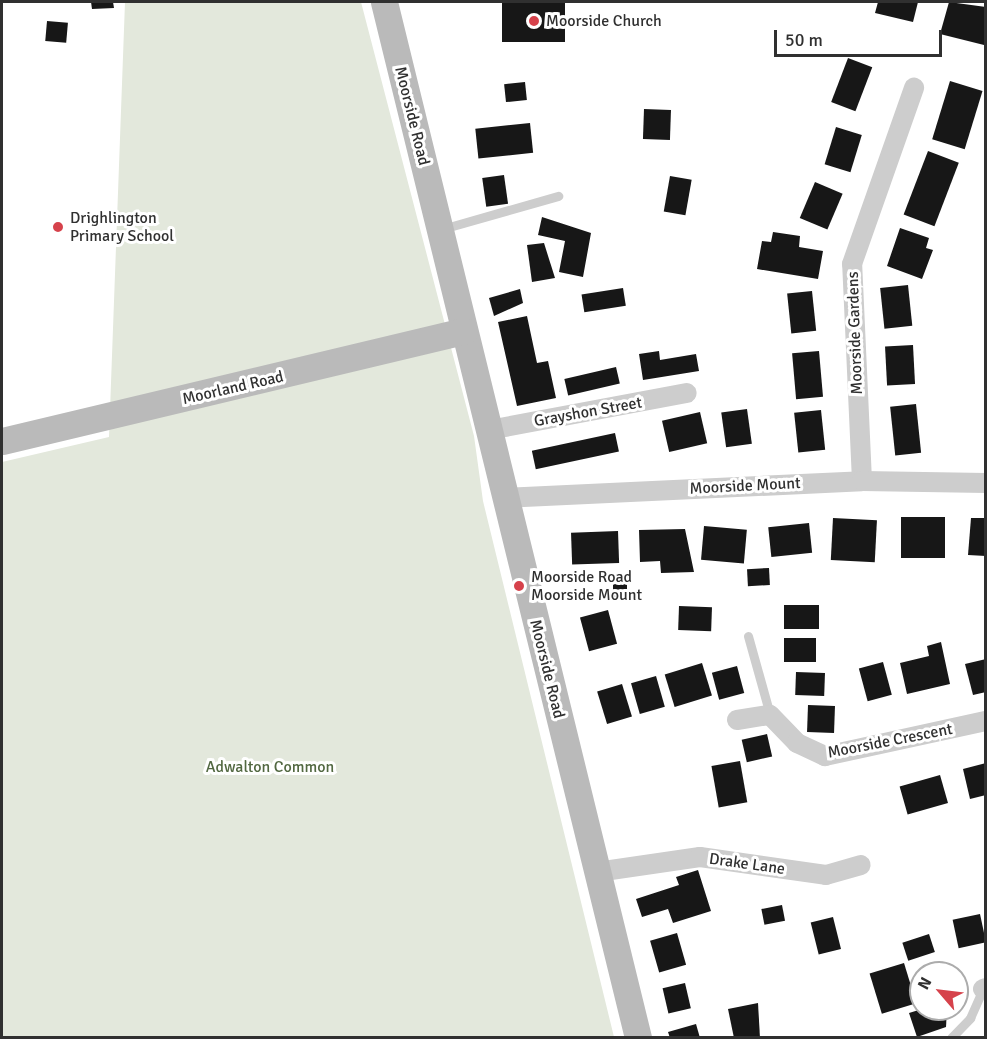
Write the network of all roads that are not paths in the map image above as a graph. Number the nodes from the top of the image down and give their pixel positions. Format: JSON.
{"nodes":[{"id":1,"x":384,"y":2,"type":"edge"},
{"id":2,"x":914,"y":88,"type":"dead end"},
{"id":3,"x":558,"y":196,"type":"dead end"},
{"id":4,"x":440,"y":230,"type":"junction"},
{"id":5,"x":464,"y":331,"type":"junction"},
{"id":6,"x":687,"y":393,"type":"dead end"},
{"id":7,"x":489,"y":430,"type":"junction"},
{"id":8,"x":2,"y":441,"type":"edge"},
{"id":9,"x":862,"y":481,"type":"junction"},
{"id":10,"x":986,"y":483,"type":"edge"},
{"id":11,"x":505,"y":498,"type":"junction"},
{"id":12,"x":748,"y":636,"type":"dead end"},
{"id":13,"x":770,"y":715,"type":"junction"},
{"id":14,"x":737,"y":720,"type":"dead end"},
{"id":15,"x":986,"y":722,"type":"edge"},
{"id":16,"x":861,"y":864,"type":"dead end"},
{"id":17,"x":597,"y":872,"type":"junction"},
{"id":18,"x":984,"y":988,"type":"edge"},
{"id":19,"x":638,"y":1038,"type":"edge"},
{"id":20,"x":951,"y":1038,"type":"edge"}],
"edges":[{"from":1,"to":4,"type":"street","name":"Moorside Road"},
{"from":2,"to":9,"type":"street","name":"Moorside Gardens"},
{"from":3,"to":4,"type":"lane"},
{"from":4,"to":5,"type":"street","name":"Moorside Road"},
{"from":5,"to":7,"type":"street","name":"Moorside Road"},
{"from":5,"to":8,"type":"street","name":"Moorland Road"},
{"from":6,"to":7,"type":"street","name":"Grayshon Street"},
{"from":7,"to":11,"type":"street","name":"Moorside Road"},
{"from":9,"to":10,"type":"street","name":"Moorside Mount"},
{"from":9,"to":11,"type":"street","name":"Moorside Mount"},
{"from":11,"to":17,"type":"street","name":"Moorside Road"},
{"from":12,"to":13,"type":"lane"},
{"from":13,"to":14,"type":"street"},
{"from":13,"to":15,"type":"street","name":"Moorside Crescent"},
{"from":16,"to":17,"type":"street","name":"Drake Lane"},
{"from":17,"to":19,"type":"street","name":"Moorside Road"},
{"from":18,"to":20,"type":"lane"}]}
